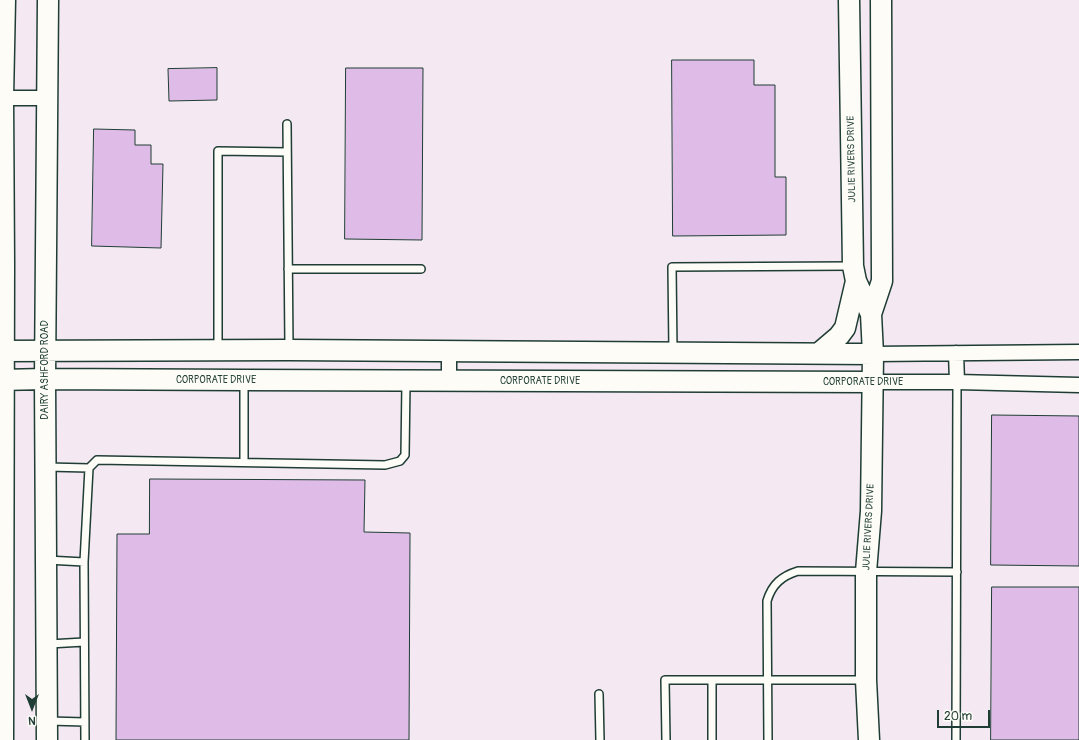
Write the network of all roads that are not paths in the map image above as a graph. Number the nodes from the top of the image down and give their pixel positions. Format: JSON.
{"nodes":[{"id":1,"x":5,"y":0,"type":"edge"},
{"id":2,"x":48,"y":0,"type":"edge"},
{"id":3,"x":849,"y":0,"type":"edge"},
{"id":4,"x":881,"y":0,"type":"edge"},
{"id":5,"x":2,"y":98,"type":"edge"},
{"id":6,"x":47,"y":98,"type":"junction"},
{"id":7,"x":287,"y":124,"type":"dead end"},
{"id":8,"x":287,"y":152,"type":"junction"},
{"id":9,"x":2,"y":159,"type":"edge"},
{"id":10,"x":288,"y":269,"type":"junction"},
{"id":11,"x":421,"y":269,"type":"dead end"},
{"id":12,"x":855,"y":274,"type":"junction"},
{"id":13,"x":871,"y":314,"type":"junction"},
{"id":14,"x":218,"y":350,"type":"junction"},
{"id":15,"x":289,"y":350,"type":"junction"},
{"id":16,"x":2,"y":351,"type":"edge"},
{"id":17,"x":45,"y":351,"type":"junction"},
{"id":18,"x":449,"y":351,"type":"junction"},
{"id":19,"x":1079,"y":352,"type":"edge"},
{"id":20,"x":673,"y":353,"type":"junction"},
{"id":21,"x":956,"y":353,"type":"junction"},
{"id":22,"x":819,"y":354,"type":"junction"},
{"id":23,"x":873,"y":354,"type":"junction"},
{"id":24,"x":45,"y":379,"type":"junction"},
{"id":25,"x":2,"y":380,"type":"edge"},
{"id":26,"x":244,"y":380,"type":"junction"},
{"id":27,"x":406,"y":380,"type":"junction"},
{"id":28,"x":449,"y":380,"type":"junction"},
{"id":29,"x":873,"y":382,"type":"junction"},
{"id":30,"x":957,"y":382,"type":"junction"},
{"id":31,"x":1079,"y":385,"type":"edge"},
{"id":32,"x":244,"y":462,"type":"junction"},
{"id":33,"x":46,"y":467,"type":"junction"},
{"id":34,"x":89,"y":468,"type":"junction"},
{"id":35,"x":46,"y":560,"type":"junction"},
{"id":36,"x":84,"y":562,"type":"junction"},
{"id":37,"x":866,"y":572,"type":"junction"},
{"id":38,"x":957,"y":572,"type":"junction"},
{"id":39,"x":84,"y":642,"type":"junction"},
{"id":40,"x":46,"y":644,"type":"junction"},
{"id":41,"x":712,"y":680,"type":"junction"},
{"id":42,"x":768,"y":680,"type":"junction"},
{"id":43,"x":866,"y":680,"type":"junction"},
{"id":44,"x":599,"y":694,"type":"dead end"},
{"id":45,"x":1,"y":695,"type":"edge"},
{"id":46,"x":85,"y":722,"type":"junction"},
{"id":47,"x":47,"y":731,"type":"edge"},
{"id":48,"x":2,"y":740,"type":"edge"},
{"id":49,"x":85,"y":740,"type":"edge"},
{"id":50,"x":600,"y":740,"type":"edge"},
{"id":51,"x":666,"y":740,"type":"edge"},
{"id":52,"x":712,"y":740,"type":"edge"},
{"id":53,"x":768,"y":740,"type":"edge"},
{"id":54,"x":869,"y":740,"type":"edge"},
{"id":55,"x":956,"y":740,"type":"edge"}],
"edges":[{"from":1,"to":5,"type":"street"},
{"from":2,"to":6,"type":"street","name":"DAIRY ASHFORD ROAD"},
{"from":3,"to":12,"type":"street","name":"JULIE RIVERS DRIVE"},
{"from":4,"to":13,"type":"street","name":"JULIE RIVERS DRIVE"},
{"from":5,"to":6,"type":"street"},
{"from":5,"to":9,"type":"street"},
{"from":6,"to":17,"type":"street","name":"DAIRY ASHFORD ROAD"},
{"from":7,"to":8,"type":"lane"},
{"from":8,"to":10,"type":"lane"},
{"from":8,"to":14,"type":"lane"},
{"from":9,"to":16,"type":"street"},
{"from":10,"to":11,"type":"lane"},
{"from":10,"to":15,"type":"lane"},
{"from":12,"to":13,"type":"street","name":"JULIE RIVERS DRIVE"},
{"from":12,"to":20,"type":"lane"},
{"from":12,"to":22,"type":"street"},
{"from":13,"to":23,"type":"street","name":"JULIE RIVERS DRIVE"},
{"from":14,"to":15,"type":"street"},
{"from":14,"to":17,"type":"street"},
{"from":15,"to":18,"type":"street"},
{"from":16,"to":17,"type":"street"},
{"from":16,"to":25,"type":"street"},
{"from":17,"to":24,"type":"street","name":"DAIRY ASHFORD ROAD"},
{"from":18,"to":20,"type":"street"},
{"from":18,"to":28,"type":"street"},
{"from":19,"to":21,"type":"street"},
{"from":20,"to":22,"type":"street"},
{"from":21,"to":23,"type":"street"},
{"from":21,"to":30,"type":"street"},
{"from":22,"to":23,"type":"street"},
{"from":23,"to":29,"type":"street","name":"JULIE RIVERS DRIVE"},
{"from":24,"to":25,"type":"street","name":"CORPORATE DRIVE"},
{"from":24,"to":26,"type":"street","name":"CORPORATE DRIVE"},
{"from":24,"to":33,"type":"street","name":"DAIRY ASHFORD ROAD"},
{"from":25,"to":45,"type":"street"},
{"from":26,"to":27,"type":"street","name":"CORPORATE DRIVE"},
{"from":26,"to":32,"type":"lane"},
{"from":27,"to":28,"type":"street","name":"CORPORATE DRIVE"},
{"from":27,"to":32,"type":"lane"},
{"from":28,"to":29,"type":"street","name":"CORPORATE DRIVE"},
{"from":29,"to":30,"type":"street","name":"CORPORATE DRIVE"},
{"from":29,"to":37,"type":"street","name":"JULIE RIVERS DRIVE"},
{"from":30,"to":31,"type":"street","name":"CORPORATE DRIVE"},
{"from":30,"to":38,"type":"lane"},
{"from":32,"to":34,"type":"lane"},
{"from":33,"to":34,"type":"lane"},
{"from":33,"to":35,"type":"street","name":"DAIRY ASHFORD ROAD"},
{"from":34,"to":36,"type":"lane"},
{"from":35,"to":36,"type":"lane"},
{"from":35,"to":40,"type":"street","name":"DAIRY ASHFORD ROAD"},
{"from":36,"to":39,"type":"lane"},
{"from":37,"to":38,"type":"lane"},
{"from":37,"to":42,"type":"lane"},
{"from":37,"to":43,"type":"street","name":"JULIE RIVERS DRIVE"},
{"from":38,"to":55,"type":"lane"},
{"from":39,"to":40,"type":"lane"},
{"from":39,"to":46,"type":"lane"},
{"from":40,"to":47,"type":"street","name":"DAIRY ASHFORD ROAD"},
{"from":41,"to":42,"type":"lane"},
{"from":41,"to":51,"type":"lane"},
{"from":41,"to":52,"type":"lane"},
{"from":42,"to":43,"type":"lane"},
{"from":42,"to":53,"type":"lane"},
{"from":43,"to":54,"type":"street","name":"JULIE RIVERS DRIVE"},
{"from":44,"to":50,"type":"lane"},
{"from":45,"to":48,"type":"street"},
{"from":46,"to":47,"type":"lane"},
{"from":46,"to":49,"type":"lane"}]}
